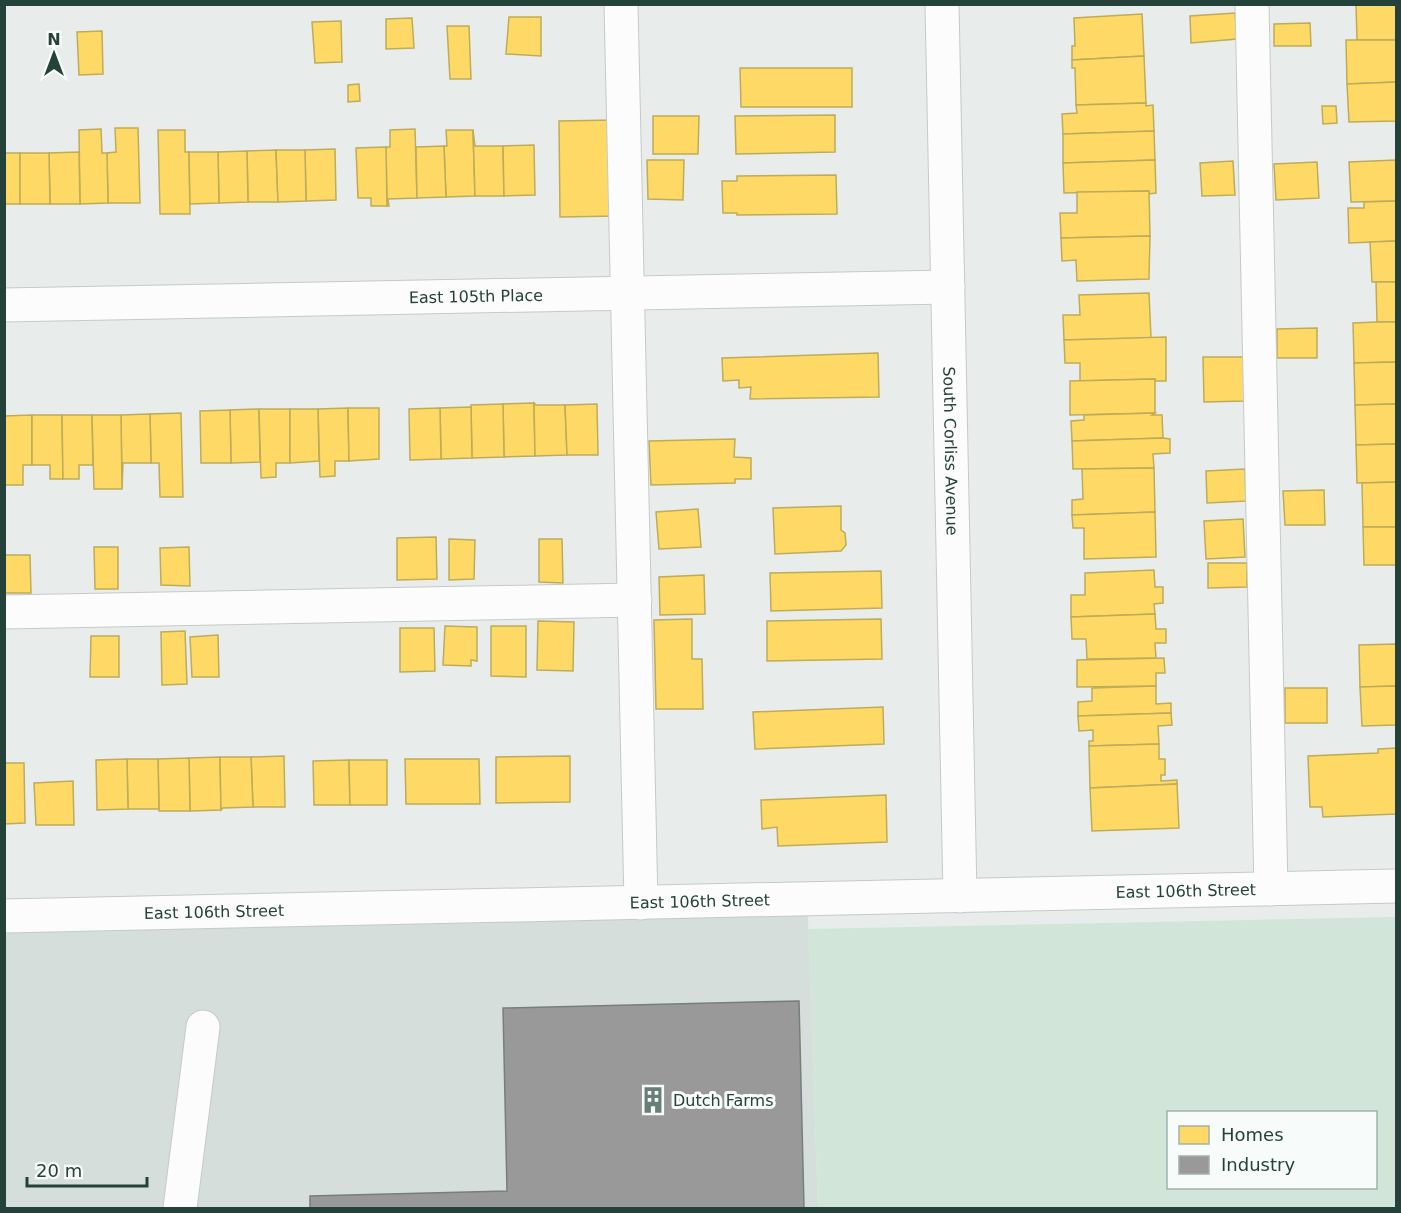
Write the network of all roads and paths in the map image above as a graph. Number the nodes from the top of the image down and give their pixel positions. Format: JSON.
{"nodes":[{"id":1,"x":621,"y":4,"type":"edge"},
{"id":2,"x":942,"y":4,"type":"edge"},
{"id":3,"x":1252,"y":4,"type":"edge"},
{"id":4,"x":948,"y":287,"type":"junction"},
{"id":5,"x":628,"y":293,"type":"junction"},
{"id":6,"x":4,"y":305,"type":"edge"},
{"id":7,"x":635,"y":600,"type":"junction"},
{"id":8,"x":4,"y":612,"type":"edge"},
{"id":9,"x":1396,"y":886,"type":"edge"},
{"id":10,"x":1271,"y":889,"type":"junction"},
{"id":11,"x":960,"y":896,"type":"junction"},
{"id":12,"x":641,"y":903,"type":"junction"},
{"id":13,"x":4,"y":916,"type":"edge"},
{"id":14,"x":203,"y":1027,"type":"dead end"},
{"id":15,"x":180,"y":1209,"type":"edge"}],
"edges":[{"from":1,"to":5,"type":"street"},
{"from":2,"to":4,"type":"street","name":"South Corliss Avenue"},
{"from":3,"to":10,"type":"street"},
{"from":4,"to":5,"type":"street","name":"East 105th Place"},
{"from":4,"to":11,"type":"street","name":"South Corliss Avenue"},
{"from":5,"to":6,"type":"street","name":"East 105th Place"},
{"from":5,"to":7,"type":"street"},
{"from":7,"to":8,"type":"street"},
{"from":7,"to":12,"type":"street"},
{"from":9,"to":10,"type":"street","name":"East 106th Street"},
{"from":10,"to":11,"type":"street","name":"East 106th Street"},
{"from":11,"to":12,"type":"street","name":"East 106th Street"},
{"from":12,"to":13,"type":"street","name":"East 106th Street"},
{"from":14,"to":15,"type":"street"}]}
